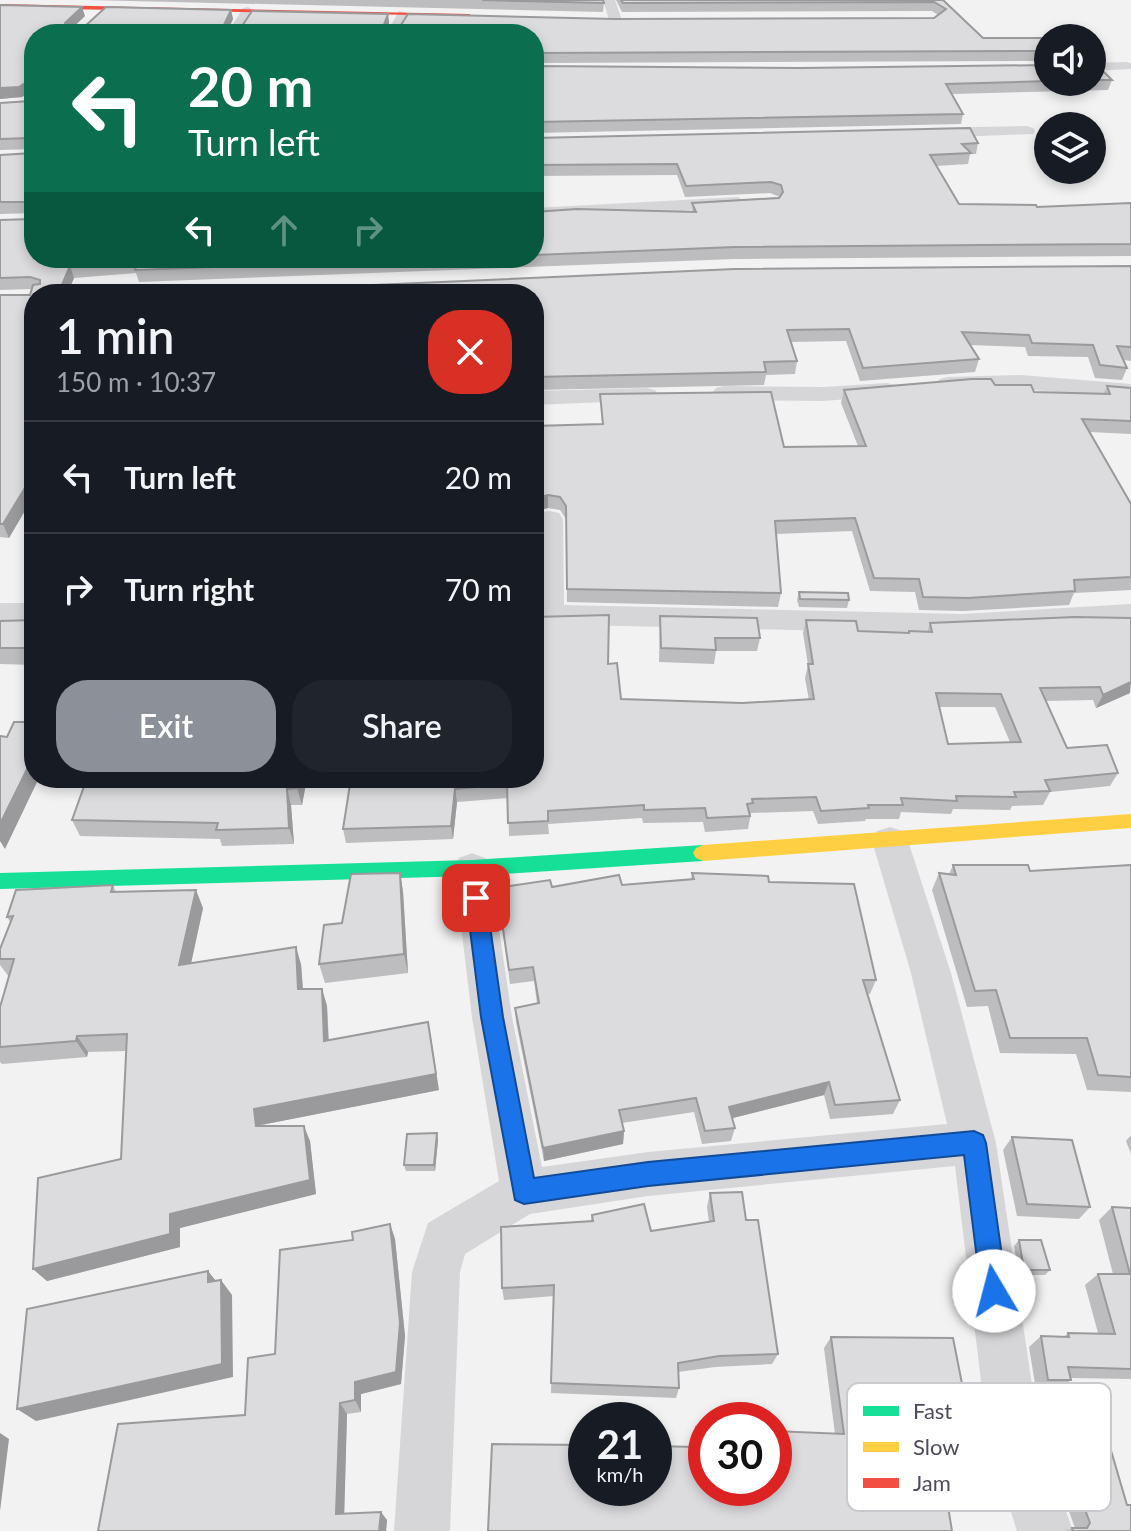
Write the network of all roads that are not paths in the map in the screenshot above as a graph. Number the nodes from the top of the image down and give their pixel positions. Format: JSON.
{"nodes":[{"id":1,"x":609,"y":0,"type":"edge"},
{"id":2,"x":0,"y":6,"type":"edge"},
{"id":3,"x":105,"y":9,"type":"junction"},
{"id":4,"x":248,"y":11,"type":"junction"},
{"id":5,"x":404,"y":14,"type":"junction"},
{"id":6,"x":481,"y":16,"type":"edge"},
{"id":7,"x":615,"y":20,"type":"edge"},
{"id":8,"x":89,"y":24,"type":"edge"},
{"id":9,"x":240,"y":24,"type":"edge"},
{"id":10,"x":398,"y":24,"type":"edge"},
{"id":11,"x":1126,"y":66,"type":"dead end"},
{"id":12,"x":1106,"y":67,"type":"edge"},
{"id":13,"x":1027,"y":131,"type":"dead end"},
{"id":14,"x":903,"y":133,"type":"edge"},
{"id":15,"x":755,"y":203,"type":"edge"},
{"id":16,"x":544,"y":214,"type":"edge"},
{"id":17,"x":1131,"y":391,"type":"edge"},
{"id":18,"x":677,"y":394,"type":"edge"},
{"id":19,"x":708,"y":394,"type":"edge"},
{"id":20,"x":544,"y":398,"type":"edge"},
{"id":21,"x":549,"y":519,"type":"dead end"},
{"id":22,"x":544,"y":578,"type":"edge"},
{"id":23,"x":0,"y":613,"type":"edge"},
{"id":24,"x":24,"y":613,"type":"edge"},
{"id":25,"x":544,"y":614,"type":"edge"},
{"id":26,"x":1131,"y":614,"type":"edge"},
{"id":27,"x":1131,"y":821,"type":"edge"},
{"id":28,"x":890,"y":841,"type":"junction"},
{"id":29,"x":472,"y":868,"type":"junction"},
{"id":30,"x":0,"y":881,"type":"edge"},
{"id":31,"x":974,"y":1143,"type":"junction"},
{"id":32,"x":524,"y":1192,"type":"junction"},
{"id":33,"x":1006,"y":1383,"type":"edge"},
{"id":34,"x":1038,"y":1511,"type":"edge"},
{"id":35,"x":422,"y":1531,"type":"edge"},
{"id":36,"x":1045,"y":1531,"type":"edge"}],
"edges":[{"from":1,"to":7,"type":"street"},
{"from":2,"to":3,"type":"street"},
{"from":3,"to":4,"type":"street"},
{"from":3,"to":8,"type":"street"},
{"from":4,"to":5,"type":"street"},
{"from":4,"to":9,"type":"street"},
{"from":5,"to":6,"type":"street"},
{"from":5,"to":10,"type":"street"},
{"from":11,"to":12,"type":"street"},
{"from":13,"to":14,"type":"street"},
{"from":15,"to":16,"type":"street"},
{"from":17,"to":19,"type":"street"},
{"from":18,"to":20,"type":"street"},
{"from":21,"to":22,"type":"street"},
{"from":23,"to":24,"type":"street"},
{"from":25,"to":26,"type":"street"},
{"from":27,"to":28,"type":"street"},
{"from":28,"to":29,"type":"street"},
{"from":28,"to":31,"type":"street"},
{"from":29,"to":30,"type":"street"},
{"from":29,"to":32,"type":"street"},
{"from":31,"to":32,"type":"street"},
{"from":31,"to":33,"type":"street"},
{"from":32,"to":35,"type":"street"},
{"from":34,"to":36,"type":"street"}]}
